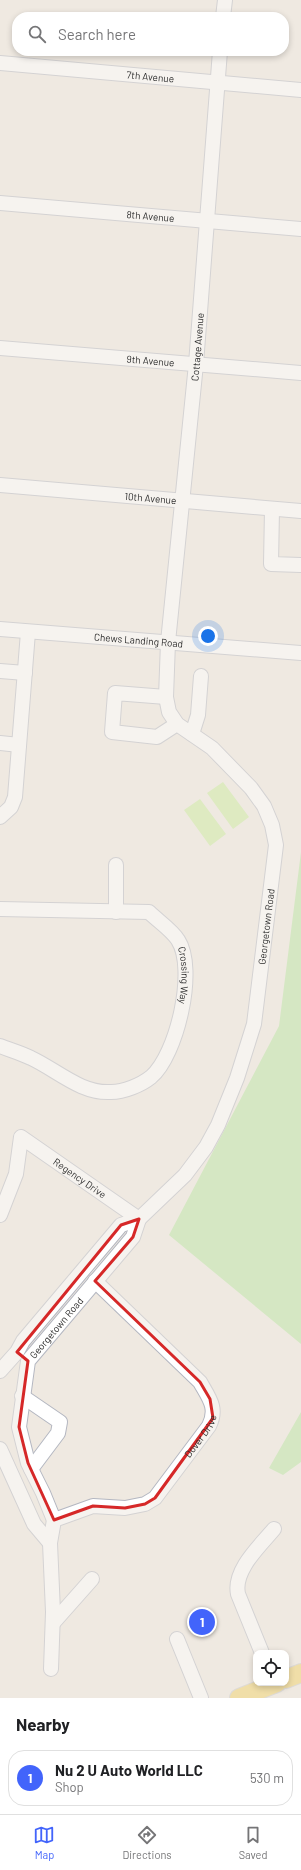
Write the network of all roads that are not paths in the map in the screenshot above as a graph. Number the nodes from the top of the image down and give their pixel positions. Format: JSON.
{"nodes":[{"id":1,"x":224,"y":0,"type":"edge"},
{"id":2,"x":223,"y":12,"type":"edge"},
{"id":3,"x":220,"y":56,"type":"edge"},
{"id":4,"x":0,"y":64,"type":"edge"},
{"id":5,"x":217,"y":82,"type":"junction"},
{"id":6,"x":301,"y":90,"type":"edge"},
{"id":7,"x":0,"y":203,"type":"edge"},
{"id":8,"x":207,"y":221,"type":"junction"},
{"id":9,"x":301,"y":229,"type":"edge"},
{"id":10,"x":0,"y":348,"type":"edge"},
{"id":11,"x":196,"y":364,"type":"junction"},
{"id":12,"x":301,"y":373,"type":"edge"},
{"id":13,"x":0,"y":485,"type":"edge"},
{"id":14,"x":181,"y":501,"type":"junction"},
{"id":15,"x":272,"y":509,"type":"junction"},
{"id":16,"x":301,"y":511,"type":"edge"},
{"id":17,"x":301,"y":566,"type":"edge"},
{"id":18,"x":0,"y":629,"type":"edge"},
{"id":19,"x":28,"y":632,"type":"junction"},
{"id":20,"x":168,"y":642,"type":"junction"},
{"id":21,"x":301,"y":653,"type":"edge"},
{"id":22,"x":0,"y":671,"type":"edge"},
{"id":23,"x":24,"y":673,"type":"junction"},
{"id":24,"x":201,"y":676,"type":"dead end"},
{"id":25,"x":166,"y":696,"type":"junction"},
{"id":26,"x":177,"y":724,"type":"junction"},
{"id":27,"x":192,"y":734,"type":"junction"},
{"id":28,"x":0,"y":744,"type":"edge"},
{"id":29,"x":19,"y":745,"type":"junction"},
{"id":30,"x":0,"y":817,"type":"edge"},
{"id":31,"x":116,"y":865,"type":"dead end"},
{"id":32,"x":0,"y":908,"type":"edge"},
{"id":33,"x":116,"y":912,"type":"junction"},
{"id":34,"x":0,"y":1046,"type":"edge"},
{"id":35,"x":0,"y":1215,"type":"edge"},
{"id":36,"x":139,"y":1219,"type":"junction"},
{"id":37,"x":95,"y":1282,"type":"junction"},
{"id":38,"x":17,"y":1352,"type":"junction"},
{"id":39,"x":28,"y":1362,"type":"junction"},
{"id":40,"x":0,"y":1371,"type":"edge"},
{"id":41,"x":22,"y":1396,"type":"junction"},
{"id":42,"x":0,"y":1449,"type":"edge"},
{"id":43,"x":31,"y":1469,"type":"junction"},
{"id":44,"x":54,"y":1520,"type":"junction"},
{"id":45,"x":274,"y":1529,"type":"dead end"},
{"id":46,"x":50,"y":1543,"type":"junction"},
{"id":47,"x":92,"y":1578,"type":"dead end"},
{"id":48,"x":53,"y":1623,"type":"junction"},
{"id":49,"x":177,"y":1639,"type":"dead end"},
{"id":50,"x":261,"y":1650,"type":"edge"},
{"id":51,"x":51,"y":1669,"type":"dead end"},
{"id":52,"x":301,"y":1674,"type":"edge"},
{"id":53,"x":289,"y":1678,"type":"edge"},
{"id":54,"x":268,"y":1686,"type":"edge"},
{"id":55,"x":201,"y":1698,"type":"edge"},
{"id":56,"x":240,"y":1698,"type":"edge"}],
"edges":[{"from":1,"to":2,"type":"street"},
{"from":3,"to":5,"type":"street","name":"Cottage Avenue"},
{"from":4,"to":5,"type":"street","name":"7th Avenue"},
{"from":5,"to":6,"type":"street","name":"7th Avenue"},
{"from":5,"to":8,"type":"street","name":"Cottage Avenue"},
{"from":7,"to":8,"type":"street","name":"8th Avenue"},
{"from":8,"to":9,"type":"street","name":"8th Avenue"},
{"from":8,"to":11,"type":"street","name":"Cottage Avenue"},
{"from":10,"to":11,"type":"street","name":"9th Avenue"},
{"from":11,"to":12,"type":"street","name":"9th Avenue"},
{"from":11,"to":14,"type":"street","name":"Cottage Avenue"},
{"from":13,"to":14,"type":"street","name":"10th Avenue"},
{"from":14,"to":15,"type":"street","name":"10th Avenue"},
{"from":14,"to":20,"type":"street","name":"Cottage Avenue"},
{"from":15,"to":16,"type":"street","name":"10th Avenue"},
{"from":15,"to":17,"type":"street"},
{"from":18,"to":19,"type":"street","name":"Chews Landing Road"},
{"from":19,"to":20,"type":"street","name":"Chews Landing Road"},
{"from":19,"to":23,"type":"street"},
{"from":20,"to":21,"type":"street","name":"Chews Landing Road"},
{"from":20,"to":25,"type":"street"},
{"from":22,"to":23,"type":"street"},
{"from":23,"to":29,"type":"street"},
{"from":24,"to":27,"type":"street"},
{"from":25,"to":26,"type":"street"},
{"from":25,"to":26,"type":"street"},
{"from":26,"to":27,"type":"street","name":"Georgetown Road"},
{"from":27,"to":36,"type":"street","name":"Georgetown Road"},
{"from":28,"to":29,"type":"street"},
{"from":29,"to":30,"type":"street"},
{"from":31,"to":33,"type":"street"},
{"from":32,"to":33,"type":"street","name":"Crossing Way"},
{"from":33,"to":34,"type":"street","name":"Crossing Way"},
{"from":35,"to":36,"type":"street","name":"Regency Drive"},
{"from":36,"to":37,"type":"street","name":"Georgetown Road"},
{"from":36,"to":38,"type":"street","name":"Georgetown Road"},
{"from":37,"to":39,"type":"street","name":"Georgetown Road"},
{"from":37,"to":44,"type":"street","name":"Dover Drive"},
{"from":38,"to":39,"type":"street"},
{"from":38,"to":40,"type":"street","name":"Georgetown Road"},
{"from":39,"to":41,"type":"street","name":"Georgetown Road"},
{"from":41,"to":43,"type":"street","name":"Georgetown Road"},
{"from":41,"to":43,"type":"street"},
{"from":42,"to":46,"type":"street"},
{"from":43,"to":44,"type":"street","name":"Georgetown Road"},
{"from":44,"to":46,"type":"street"},
{"from":45,"to":50,"type":"street"},
{"from":46,"to":48,"type":"street"},
{"from":47,"to":48,"type":"street"},
{"from":48,"to":51,"type":"street"},
{"from":49,"to":55,"type":"street"},
{"from":52,"to":53,"type":"main road"},
{"from":54,"to":56,"type":"main road"}]}
